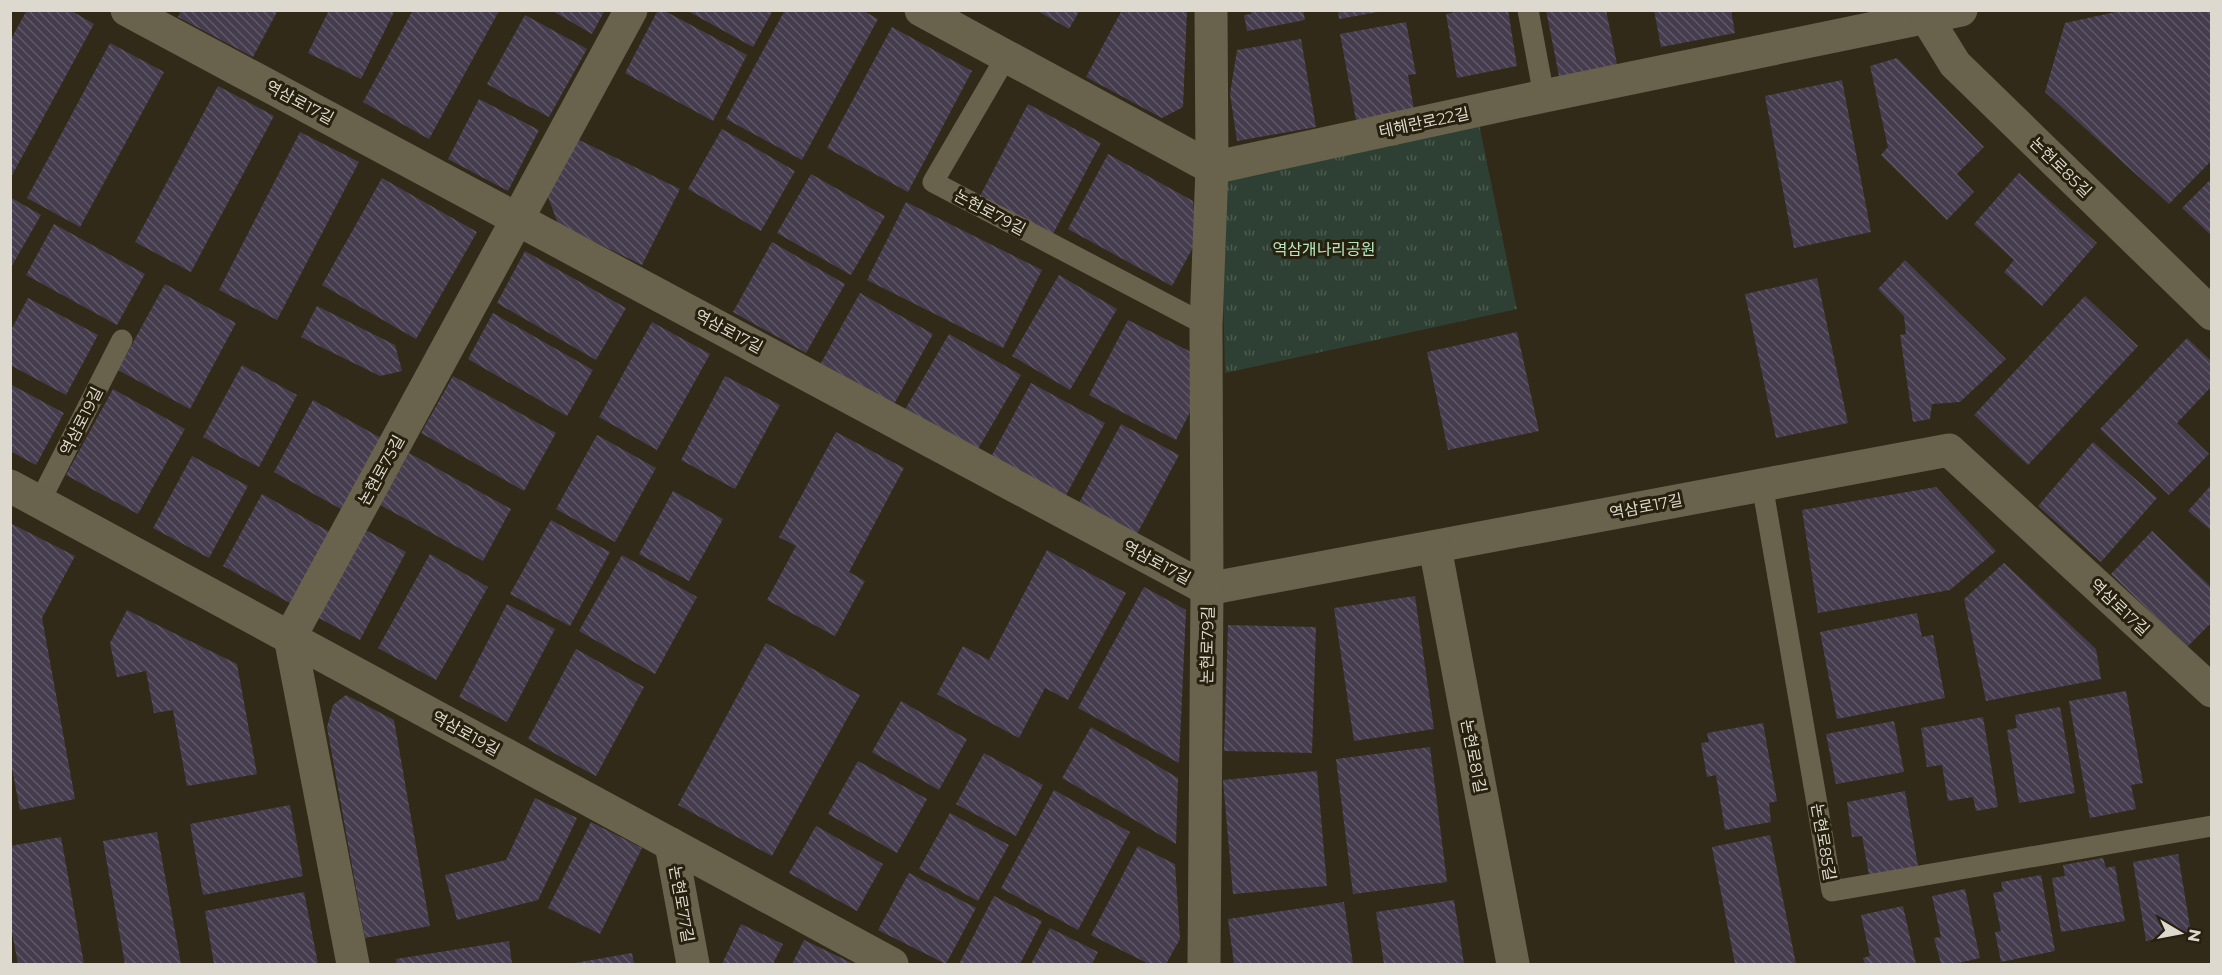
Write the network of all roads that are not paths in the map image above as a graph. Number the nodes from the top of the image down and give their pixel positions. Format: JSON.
{"nodes":[{"id":1,"x":127,"y":10,"type":"edge"},
{"id":2,"x":631,"y":10,"type":"edge"},
{"id":3,"x":921,"y":10,"type":"edge"},
{"id":4,"x":1211,"y":10,"type":"edge"},
{"id":5,"x":1528,"y":10,"type":"edge"},
{"id":6,"x":1960,"y":10,"type":"edge"},
{"id":7,"x":1925,"y":14,"type":"edge"},
{"id":8,"x":1006,"y":57,"type":"junction"},
{"id":9,"x":1544,"y":96,"type":"junction"},
{"id":10,"x":1212,"y":168,"type":"junction"},
{"id":11,"x":519,"y":219,"type":"junction"},
{"id":12,"x":2211,"y":314,"type":"edge"},
{"id":13,"x":1206,"y":325,"type":"junction"},
{"id":14,"x":122,"y":340,"type":"dead end"},
{"id":15,"x":1762,"y":484,"type":"junction"},
{"id":16,"x":10,"y":486,"type":"edge"},
{"id":17,"x":40,"y":501,"type":"junction"},
{"id":18,"x":1435,"y":547,"type":"junction"},
{"id":19,"x":1207,"y":589,"type":"junction"},
{"id":20,"x":290,"y":637,"type":"junction"},
{"id":21,"x":2211,"y":691,"type":"edge"},
{"id":22,"x":2211,"y":826,"type":"edge"},
{"id":23,"x":670,"y":844,"type":"junction"},
{"id":24,"x":353,"y":964,"type":"edge"},
{"id":25,"x":693,"y":964,"type":"edge"},
{"id":26,"x":892,"y":964,"type":"edge"},
{"id":27,"x":1204,"y":964,"type":"edge"},
{"id":28,"x":1513,"y":964,"type":"edge"}],
"edges":[{"from":1,"to":11,"type":"street","name":"역삼로17길"},
{"from":2,"to":11,"type":"street","name":"논현로75길"},
{"from":3,"to":8,"type":"street"},
{"from":4,"to":10,"type":"street","name":"논현로79길"},
{"from":5,"to":9,"type":"lane"},
{"from":6,"to":7,"type":"street","name":"테헤란로22길"},
{"from":7,"to":9,"type":"street","name":"테헤란로22길"},
{"from":7,"to":12,"type":"street","name":"논현로85길"},
{"from":8,"to":10,"type":"street"},
{"from":8,"to":13,"type":"lane","name":"논현로79길"},
{"from":9,"to":10,"type":"street","name":"테헤란로22길"},
{"from":10,"to":13,"type":"street","name":"논현로79길"},
{"from":11,"to":19,"type":"street","name":"역삼로17길"},
{"from":11,"to":20,"type":"street","name":"논현로75길"},
{"from":13,"to":19,"type":"street","name":"논현로79길"},
{"from":14,"to":17,"type":"lane","name":"역삼로19길"},
{"from":15,"to":18,"type":"street","name":"역삼로17길"},
{"from":15,"to":21,"type":"street","name":"역삼로17길"},
{"from":15,"to":22,"type":"lane","name":"논현로85길"},
{"from":16,"to":17,"type":"street","name":"역삼로19길"},
{"from":17,"to":20,"type":"street","name":"역삼로19길"},
{"from":18,"to":19,"type":"street","name":"역삼로17길"},
{"from":18,"to":28,"type":"street","name":"논현로81길"},
{"from":19,"to":27,"type":"street","name":"논현로79길"},
{"from":20,"to":23,"type":"street","name":"역삼로19길"},
{"from":20,"to":24,"type":"street"},
{"from":23,"to":25,"type":"street","name":"논현로77길"},
{"from":23,"to":26,"type":"street","name":"역삼로19길"}]}
